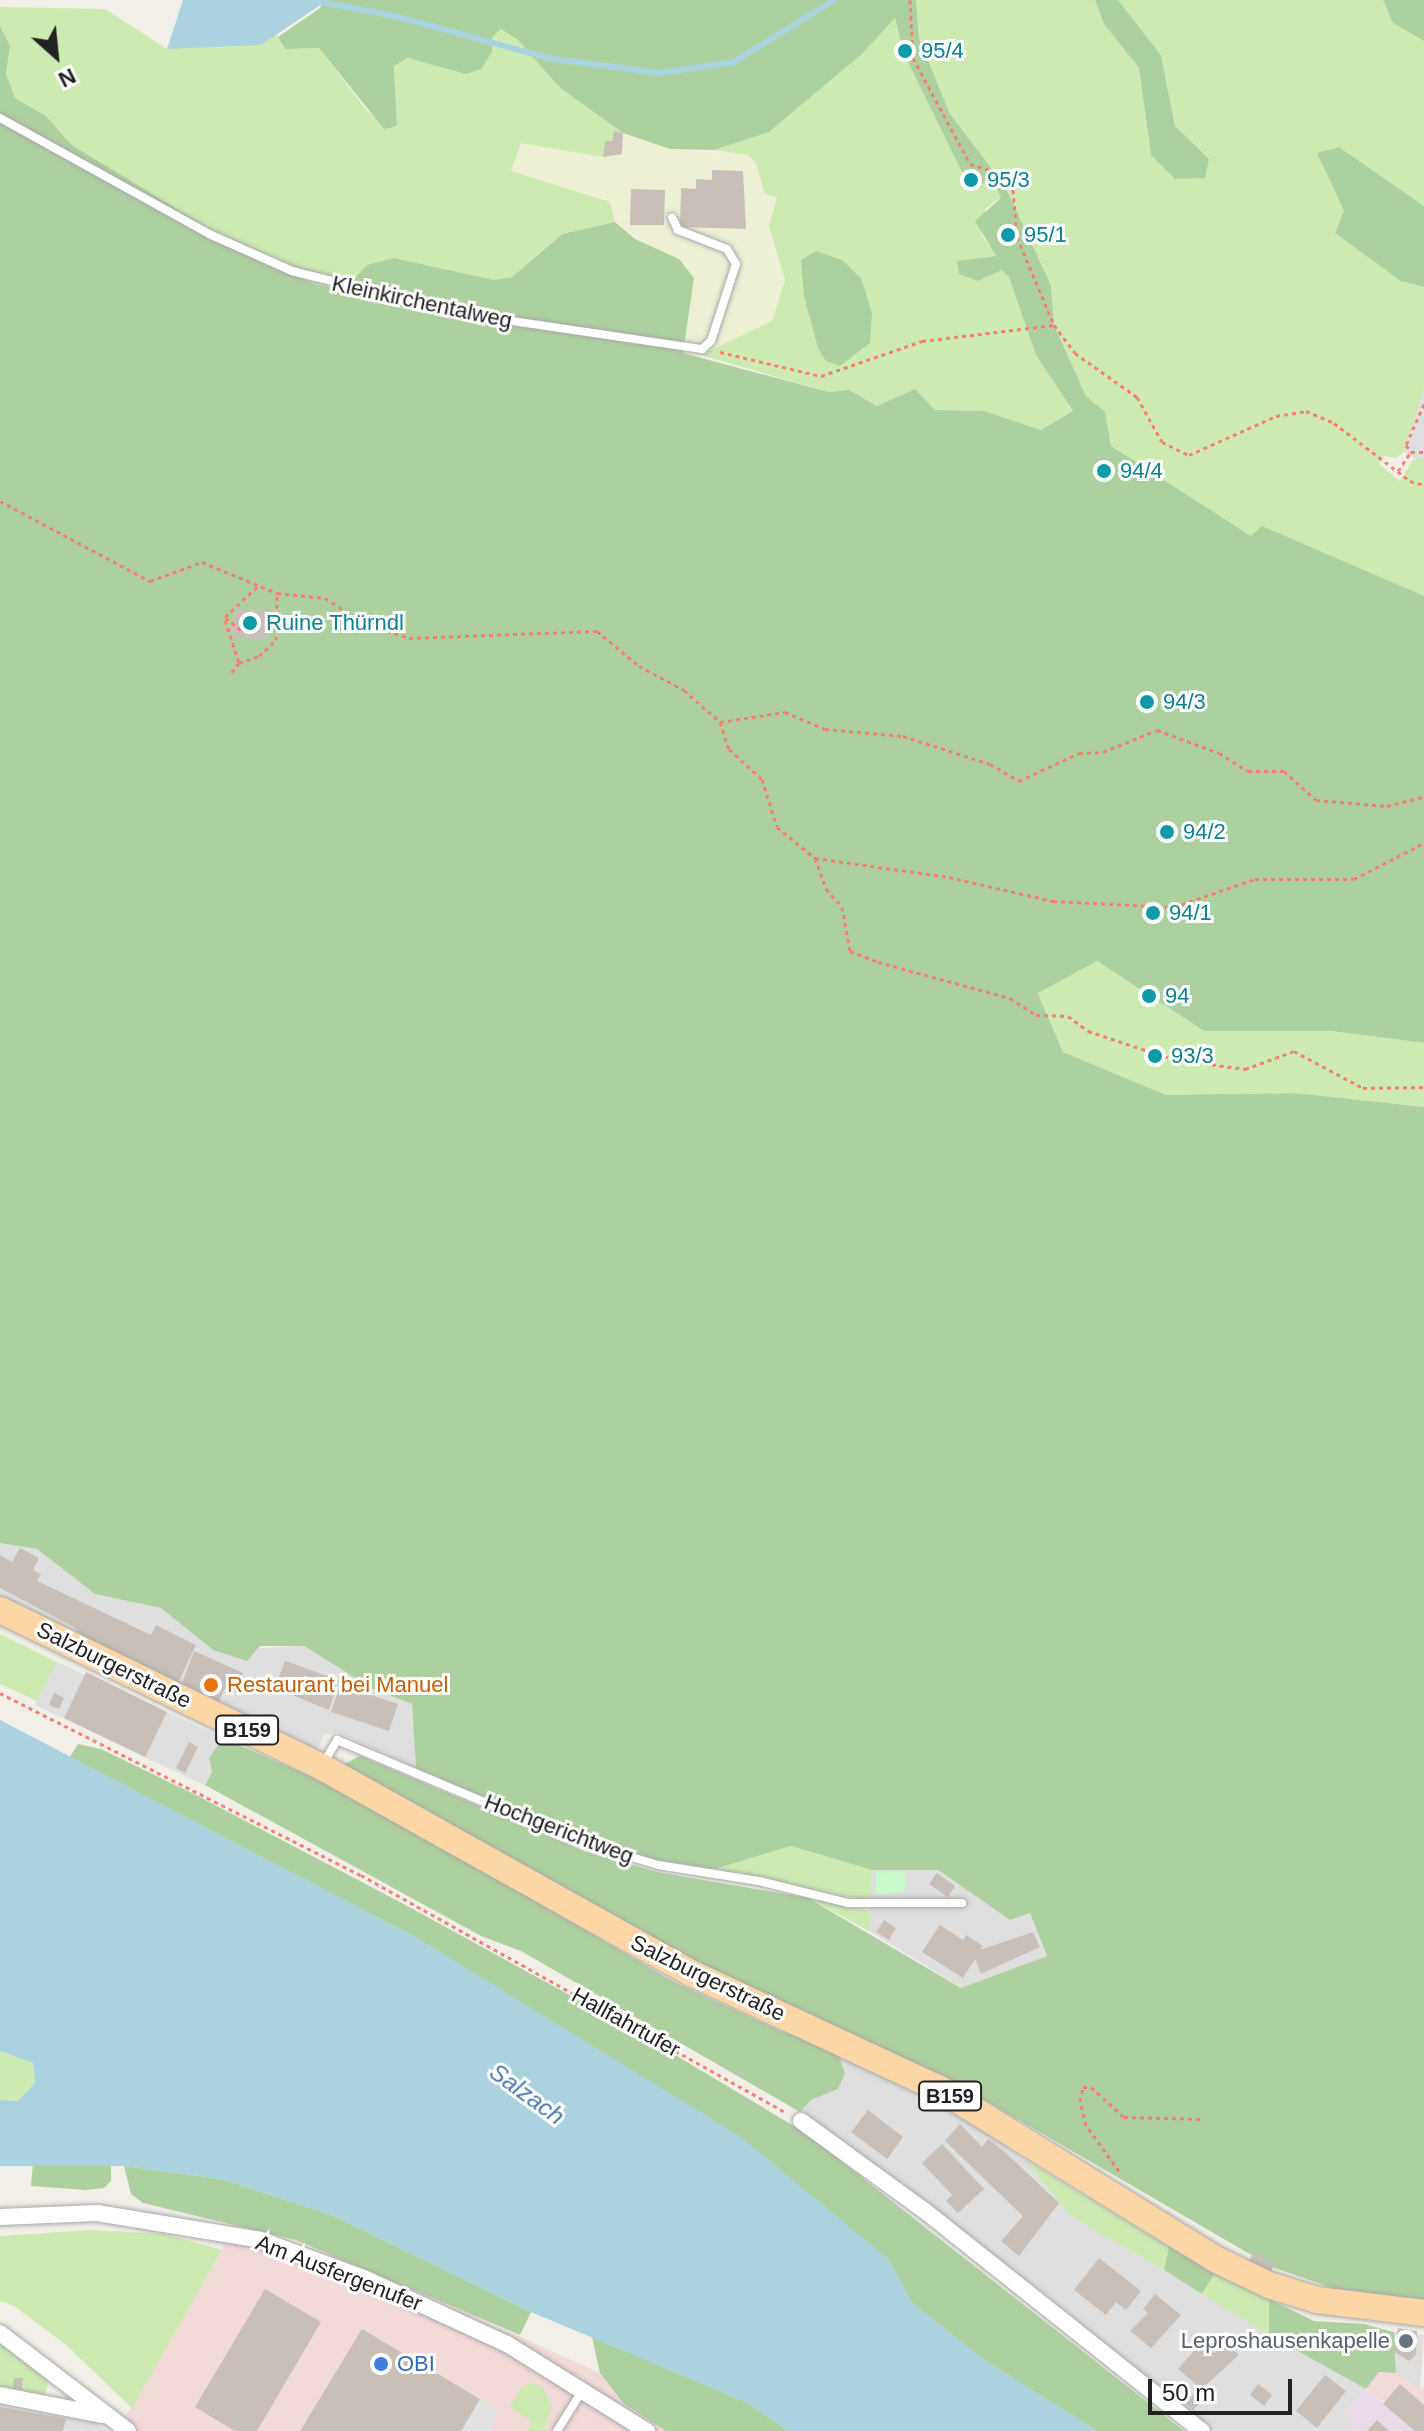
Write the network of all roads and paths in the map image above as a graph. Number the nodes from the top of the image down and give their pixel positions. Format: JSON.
{"nodes":[{"id":1,"x":910,"y":0,"type":"edge"},
{"id":2,"x":0,"y":118,"type":"edge"},
{"id":3,"x":672,"y":217,"type":"dead end"},
{"id":4,"x":1054,"y":325,"type":"junction"},
{"id":5,"x":691,"y":350,"type":"junction"},
{"id":6,"x":1424,"y":404,"type":"edge"},
{"id":7,"x":1411,"y":452,"type":"junction"},
{"id":8,"x":1424,"y":452,"type":"edge"},
{"id":9,"x":1398,"y":471,"type":"junction"},
{"id":10,"x":1424,"y":485,"type":"edge"},
{"id":11,"x":0,"y":501,"type":"edge"},
{"id":12,"x":259,"y":585,"type":"junction"},
{"id":13,"x":277,"y":593,"type":"junction"},
{"id":14,"x":225,"y":620,"type":"junction"},
{"id":15,"x":259,"y":626,"type":"dead end"},
{"id":16,"x":239,"y":663,"type":"junction"},
{"id":17,"x":230,"y":674,"type":"dead end"},
{"id":18,"x":720,"y":722,"type":"junction"},
{"id":19,"x":1424,"y":797,"type":"edge"},
{"id":20,"x":1424,"y":843,"type":"edge"},
{"id":21,"x":815,"y":858,"type":"junction"},
{"id":22,"x":1424,"y":1087,"type":"edge"},
{"id":23,"x":0,"y":1610,"type":"edge"},
{"id":24,"x":0,"y":1693,"type":"edge"},
{"id":25,"x":322,"y":1767,"type":"junction"},
{"id":26,"x":962,"y":1903,"type":"dead end"},
{"id":27,"x":1204,"y":2119,"type":"dead end"},
{"id":28,"x":801,"y":2121,"type":"joint"},
{"id":29,"x":1129,"y":2181,"type":"dead end"},
{"id":30,"x":0,"y":2217,"type":"edge"},
{"id":31,"x":1424,"y":2313,"type":"edge"},
{"id":32,"x":0,"y":2333,"type":"edge"},
{"id":33,"x":582,"y":2391,"type":"junction"},
{"id":34,"x":0,"y":2395,"type":"edge"},
{"id":35,"x":105,"y":2415,"type":"junction"},
{"id":36,"x":128,"y":2431,"type":"edge"},
{"id":37,"x":558,"y":2431,"type":"edge"},
{"id":38,"x":647,"y":2431,"type":"edge"},
{"id":39,"x":1202,"y":2431,"type":"edge"}],
"edges":[{"from":1,"to":4,"type":"path"},
{"from":2,"to":5,"type":"lane","name":"Kleinkirchentalweg"},
{"from":3,"to":5,"type":"lane"},
{"from":4,"to":5,"type":"path"},
{"from":4,"to":9,"type":"path"},
{"from":6,"to":7,"type":"path"},
{"from":7,"to":8,"type":"path"},
{"from":7,"to":9,"type":"path"},
{"from":9,"to":10,"type":"path"},
{"from":11,"to":12,"type":"path"},
{"from":12,"to":13,"type":"path"},
{"from":12,"to":14,"type":"path"},
{"from":13,"to":16,"type":"path"},
{"from":13,"to":18,"type":"path"},
{"from":14,"to":15,"type":"path"},
{"from":14,"to":16,"type":"path"},
{"from":16,"to":17,"type":"path"},
{"from":18,"to":19,"type":"path"},
{"from":18,"to":21,"type":"path"},
{"from":20,"to":21,"type":"path"},
{"from":21,"to":22,"type":"path"},
{"from":23,"to":25,"type":"main road","name":"Salzburgerstraße","number":"B159"},
{"from":24,"to":28,"type":"path","name":"Hallfahrtufer"},
{"from":25,"to":26,"type":"lane","name":"Hochgerichtweg"},
{"from":25,"to":31,"type":"main road","name":"Salzburgerstraße","number":"B159"},
{"from":27,"to":29,"type":"path"},
{"from":28,"to":39,"type":"street"},
{"from":30,"to":33,"type":"street","name":"Am Ausfergenufer"},
{"from":32,"to":35,"type":"street"},
{"from":33,"to":37,"type":"lane"},
{"from":33,"to":38,"type":"street","name":"Am Ausfergenufer"},
{"from":34,"to":35,"type":"street"},
{"from":35,"to":36,"type":"street"}]}
